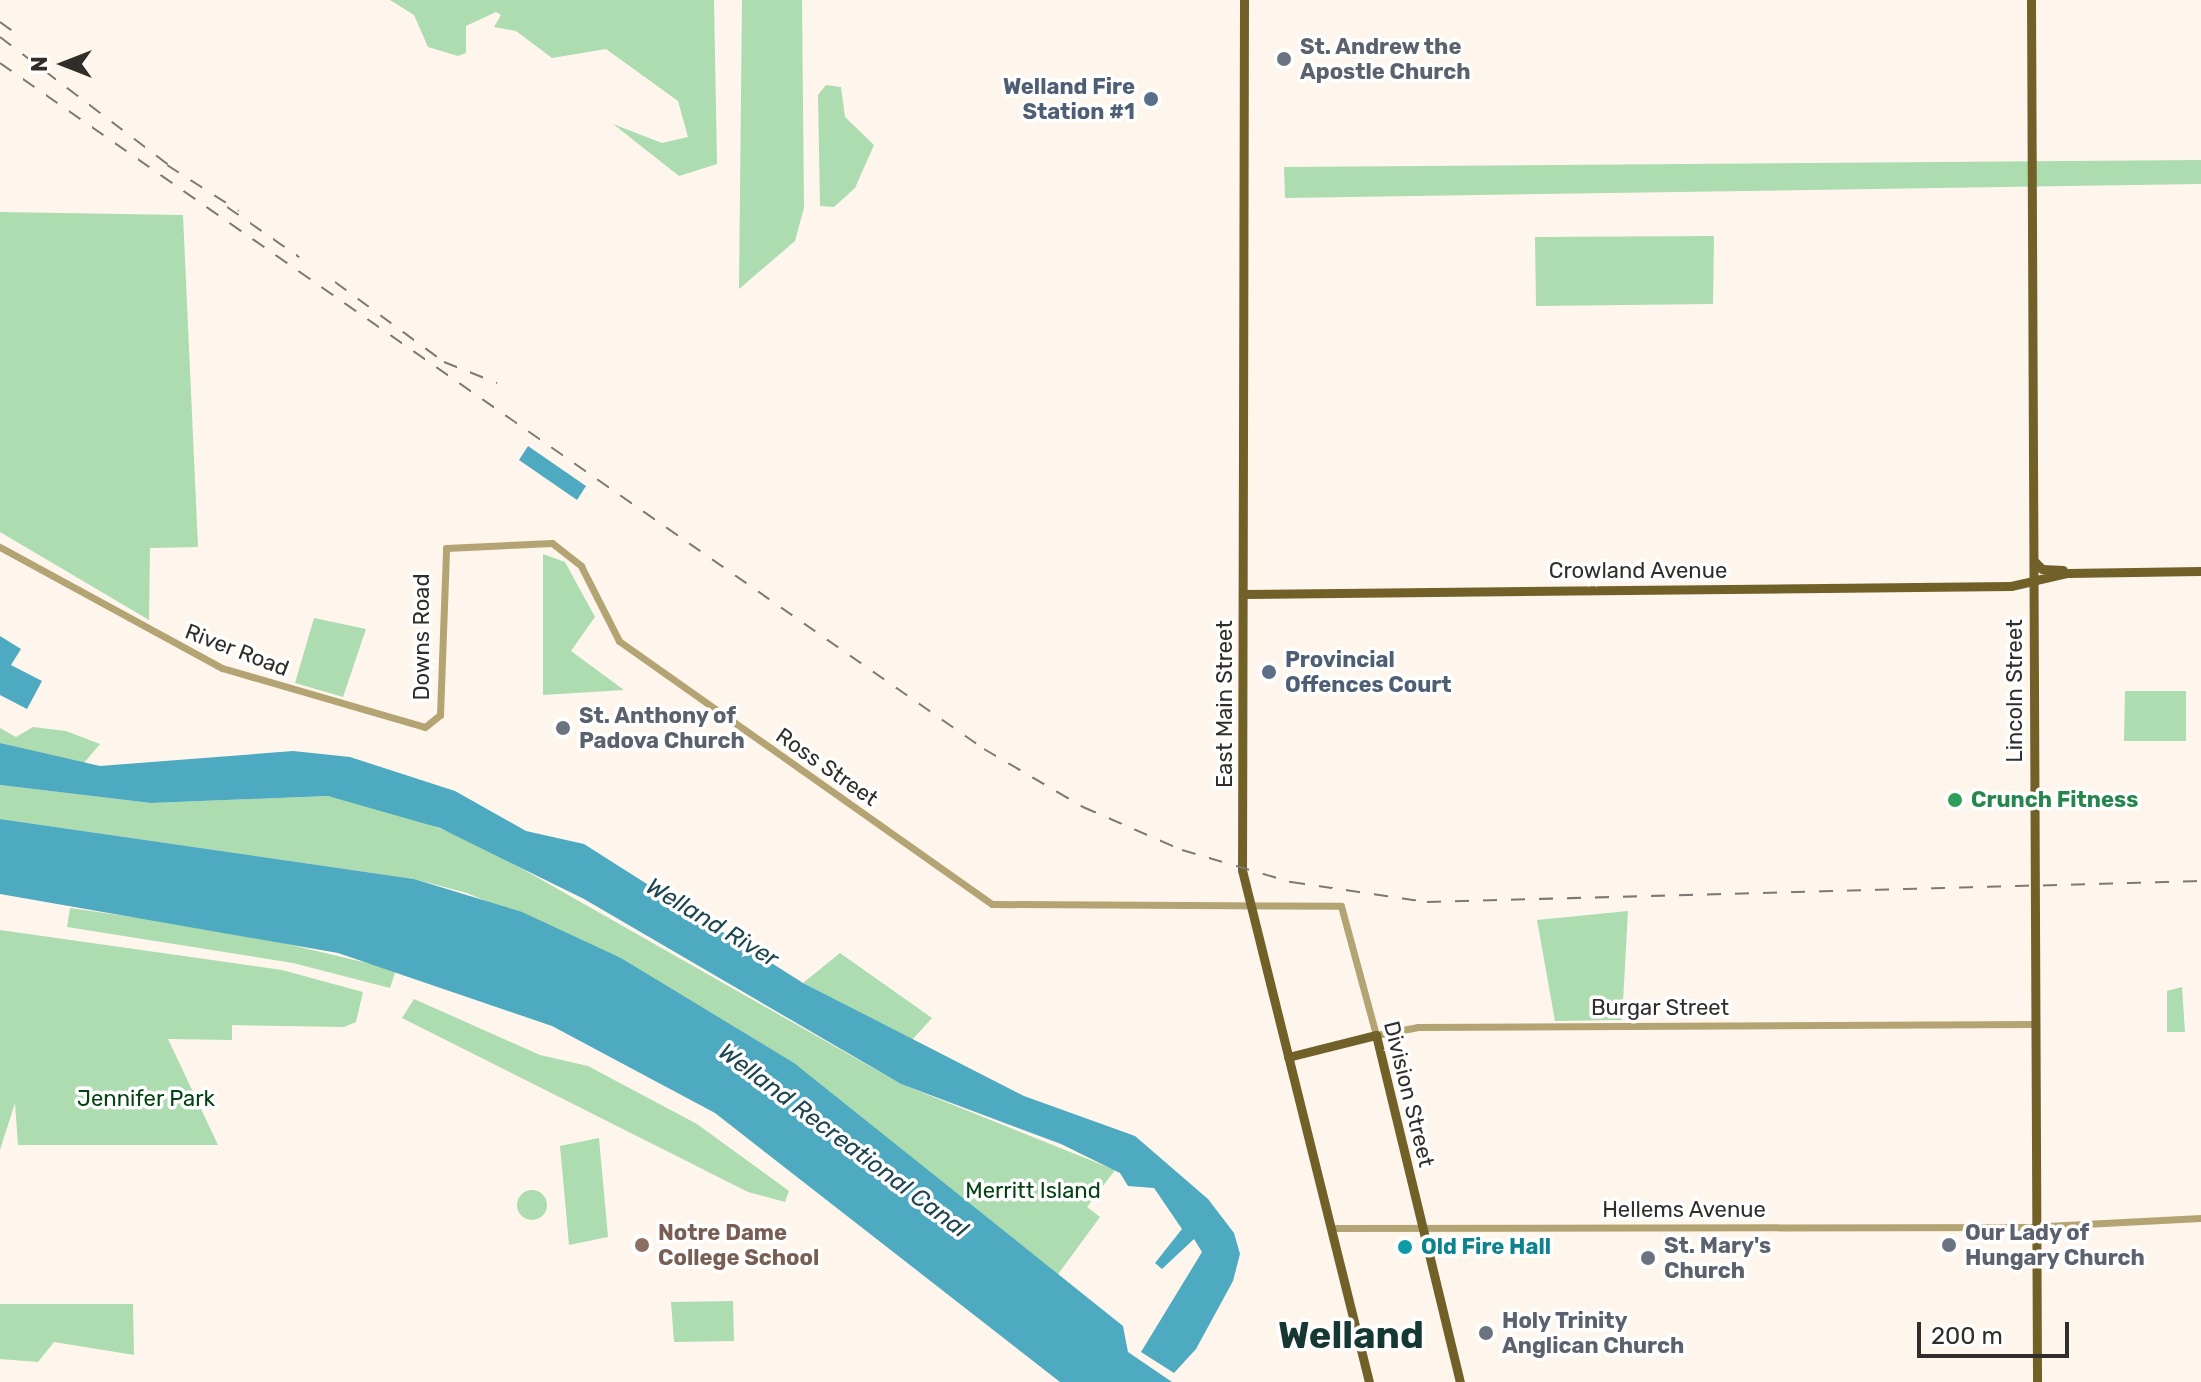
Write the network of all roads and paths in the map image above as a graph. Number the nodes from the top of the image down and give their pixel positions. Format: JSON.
{"nodes":[{"id":1,"x":2031,"y":0,"type":"edge"},
{"id":2,"x":1242,"y":4,"type":"edge"},
{"id":3,"x":0,"y":547,"type":"edge"},
{"id":4,"x":446,"y":548,"type":"joint"},
{"id":5,"x":2032,"y":556,"type":"junction"},
{"id":6,"x":2201,"y":571,"type":"edge"},
{"id":7,"x":2082,"y":572,"type":"junction"},
{"id":8,"x":2033,"y":583,"type":"junction"},
{"id":9,"x":1996,"y":586,"type":"junction"},
{"id":10,"x":1244,"y":594,"type":"junction"},
{"id":11,"x":2033,"y":610,"type":"junction"},
{"id":12,"x":433,"y":725,"type":"joint"},
{"id":13,"x":1250,"y":902,"type":"junction"},
{"id":14,"x":1278,"y":1016,"type":"junction"},
{"id":15,"x":2035,"y":1024,"type":"junction"},
{"id":16,"x":1376,"y":1035,"type":"junction"},
{"id":17,"x":1309,"y":1051,"type":"junction"},
{"id":18,"x":1288,"y":1057,"type":"junction"},
{"id":19,"x":2201,"y":1218,"type":"edge"},
{"id":20,"x":2036,"y":1227,"type":"junction"},
{"id":21,"x":1331,"y":1228,"type":"junction"},
{"id":22,"x":1424,"y":1228,"type":"junction"},
{"id":23,"x":1369,"y":1382,"type":"edge"},
{"id":24,"x":1460,"y":1382,"type":"edge"},
{"id":25,"x":2037,"y":1382,"type":"edge"}],
"edges":[{"from":1,"to":5,"type":"main road","name":"Lincoln Street"},
{"from":2,"to":10,"type":"main road","name":"East Main Street"},
{"from":3,"to":12,"type":"street","name":"River Road"},
{"from":4,"to":12,"type":"street","name":"Downs Road"},
{"from":4,"to":13,"type":"street","name":"Ross Street"},
{"from":5,"to":7,"type":"main road"},
{"from":5,"to":8,"type":"main road","name":"Lincoln Street"},
{"from":6,"to":7,"type":"main road"},
{"from":7,"to":8,"type":"main road","name":"Crowland Avenue"},
{"from":8,"to":9,"type":"main road","name":"Crowland Avenue"},
{"from":8,"to":11,"type":"main road","name":"Lincoln Street"},
{"from":9,"to":10,"type":"main road","name":"Crowland Avenue"},
{"from":9,"to":11,"type":"main road"},
{"from":10,"to":13,"type":"main road","name":"East Main Street"},
{"from":11,"to":15,"type":"main road","name":"Lincoln Street"},
{"from":13,"to":14,"type":"main road","name":"East Main Street"},
{"from":13,"to":16,"type":"street","name":"Division Street"},
{"from":14,"to":17,"type":"main road"},
{"from":14,"to":18,"type":"main road","name":"East Main Street"},
{"from":15,"to":16,"type":"street","name":"Burgar Street"},
{"from":15,"to":20,"type":"main road","name":"Lincoln Street"},
{"from":16,"to":17,"type":"main road","name":"Burgar Street"},
{"from":16,"to":22,"type":"main road","name":"Division Street"},
{"from":17,"to":18,"type":"main road","name":"Burgar Street"},
{"from":18,"to":21,"type":"main road","name":"East Main Street"},
{"from":19,"to":20,"type":"street","name":"Hellems Avenue"},
{"from":20,"to":22,"type":"street","name":"Hellems Avenue"},
{"from":20,"to":25,"type":"main road","name":"Lincoln Street"},
{"from":21,"to":22,"type":"street","name":"Hellems Avenue"},
{"from":21,"to":23,"type":"main road","name":"East Main Street"},
{"from":22,"to":24,"type":"main road","name":"Division Street"}]}
